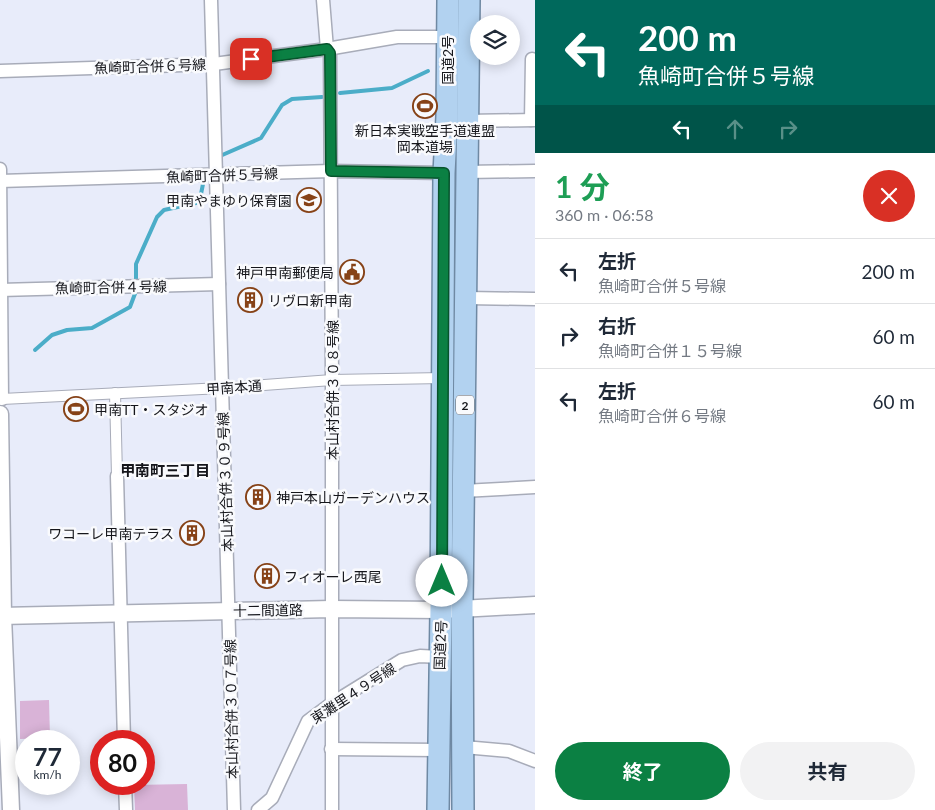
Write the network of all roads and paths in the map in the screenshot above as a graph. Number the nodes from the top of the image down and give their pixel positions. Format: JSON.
{"nodes":[{"id":1,"x":211,"y":0,"type":"edge"},
{"id":2,"x":323,"y":0,"type":"edge"},
{"id":3,"x":448,"y":0,"type":"edge"},
{"id":4,"x":469,"y":0,"type":"edge"},
{"id":5,"x":448,"y":37,"type":"junction"},
{"id":6,"x":327,"y":49,"type":"junction"},
{"id":7,"x":532,"y":59,"type":"dead end"},
{"id":8,"x":214,"y":64,"type":"junction"},
{"id":9,"x":0,"y":71,"type":"edge"},
{"id":10,"x":533,"y":120,"type":"edge"},
{"id":11,"x":471,"y":126,"type":"junction"},
{"id":12,"x":437,"y":130,"type":"dead end"},
{"id":13,"x":0,"y":169,"type":"edge"},
{"id":14,"x":331,"y":171,"type":"junction"},
{"id":15,"x":535,"y":171,"type":"edge"},
{"id":16,"x":466,"y":172,"type":"junction"},
{"id":17,"x":444,"y":173,"type":"junction"},
{"id":18,"x":215,"y":175,"type":"junction"},
{"id":19,"x":0,"y":181,"type":"edge"},
{"id":20,"x":219,"y":284,"type":"junction"},
{"id":21,"x":1,"y":290,"type":"edge"},
{"id":22,"x":466,"y":298,"type":"junction"},
{"id":23,"x":535,"y":300,"type":"edge"},
{"id":24,"x":465,"y":376,"type":"junction"},
{"id":25,"x":443,"y":378,"type":"junction"},
{"id":26,"x":332,"y":380,"type":"junction"},
{"id":27,"x":222,"y":388,"type":"junction"},
{"id":28,"x":114,"y":393,"type":"junction"},
{"id":29,"x":1,"y":406,"type":"edge"},
{"id":30,"x":118,"y":476,"type":"joint"},
{"id":31,"x":535,"y":486,"type":"edge"},
{"id":32,"x":463,"y":491,"type":"junction"},
{"id":33,"x":535,"y":605,"type":"edge"},
{"id":34,"x":331,"y":608,"type":"junction"},
{"id":35,"x":451,"y":609,"type":"junction"},
{"id":36,"x":229,"y":610,"type":"junction"},
{"id":37,"x":120,"y":613,"type":"junction"},
{"id":38,"x":2,"y":616,"type":"edge"},
{"id":39,"x":440,"y":657,"type":"junction"},
{"id":40,"x":331,"y":704,"type":"junction"},
{"id":41,"x":124,"y":730,"type":"edge"},
{"id":42,"x":464,"y":747,"type":"junction"},
{"id":43,"x":331,"y":749,"type":"junction"},
{"id":44,"x":438,"y":750,"type":"junction"},
{"id":45,"x":535,"y":761,"type":"edge"},
{"id":46,"x":125,"y":795,"type":"edge"},
{"id":47,"x":234,"y":809,"type":"edge"},
{"id":48,"x":11,"y":810,"type":"edge"},
{"id":49,"x":126,"y":810,"type":"edge"},
{"id":50,"x":258,"y":810,"type":"edge"},
{"id":51,"x":332,"y":810,"type":"edge"},
{"id":52,"x":438,"y":810,"type":"edge"},
{"id":53,"x":463,"y":810,"type":"edge"}],
"edges":[{"from":1,"to":8,"type":"street","name":"本山村合併３０９号線"},
{"from":2,"to":6,"type":"street","name":"本山村合併３０８号線"},
{"from":3,"to":5,"type":"highway","name":"国道2号","number":"2"},
{"from":4,"to":11,"type":"highway","name":"国道2号","number":"2"},
{"from":5,"to":6,"type":"street","name":"魚崎町合併６号線"},
{"from":5,"to":17,"type":"highway","name":"国道2号","number":"2"},
{"from":6,"to":8,"type":"street","name":"魚崎町合併６号線"},
{"from":6,"to":14,"type":"street","name":"本山村合併３０８号線"},
{"from":7,"to":10,"type":"street"},
{"from":8,"to":9,"type":"street","name":"魚崎町合併６号線"},
{"from":8,"to":18,"type":"street","name":"本山村合併３０９号線"},
{"from":10,"to":11,"type":"street"},
{"from":11,"to":12,"type":"street","bridge":true},
{"from":11,"to":16,"type":"highway","name":"国道2号","number":"2"},
{"from":13,"to":19,"type":"street"},
{"from":14,"to":17,"type":"street","name":"魚崎町合併５号線"},
{"from":14,"to":18,"type":"street","name":"魚崎町合併５号線"},
{"from":14,"to":26,"type":"street","name":"本山村合併３０８号線"},
{"from":15,"to":16,"type":"street"},
{"from":16,"to":22,"type":"highway","name":"国道2号","number":"2"},
{"from":17,"to":25,"type":"highway","name":"国道2号","number":"2"},
{"from":18,"to":19,"type":"street","name":"魚崎町合併５号線"},
{"from":18,"to":20,"type":"street","name":"本山村合併３０９号線"},
{"from":19,"to":21,"type":"street"},
{"from":20,"to":21,"type":"street","name":"魚崎町合併４号線"},
{"from":20,"to":27,"type":"street","name":"本山村合併３０９号線"},
{"from":21,"to":29,"type":"street"},
{"from":22,"to":23,"type":"street"},
{"from":22,"to":24,"type":"highway","name":"国道2号","number":"2"},
{"from":24,"to":25,"type":"street","name":"甲南本通"},
{"from":24,"to":32,"type":"highway","name":"国道2号","number":"2"},
{"from":25,"to":26,"type":"street","name":"甲南本通"},
{"from":25,"to":35,"type":"highway","name":"国道2号","number":"2"},
{"from":26,"to":27,"type":"street","name":"甲南本通"},
{"from":26,"to":34,"type":"street","name":"本山村合併３０８号線"},
{"from":27,"to":28,"type":"street","name":"甲南本通"},
{"from":27,"to":36,"type":"street","name":"本山村合併３０９号線"},
{"from":28,"to":29,"type":"street","name":"甲南本通"},
{"from":28,"to":30,"type":"street"},
{"from":29,"to":38,"type":"street"},
{"from":30,"to":37,"type":"street"},
{"from":31,"to":32,"type":"street"},
{"from":32,"to":35,"type":"highway","name":"国道2号","number":"2"},
{"from":33,"to":35,"type":"street","name":"十二間道路"},
{"from":34,"to":35,"type":"street","name":"十二間道路"},
{"from":34,"to":36,"type":"street","name":"十二間道路"},
{"from":34,"to":40,"type":"street","name":"本山村合併３０８号線"},
{"from":35,"to":39,"type":"highway","name":"国道2号","number":"2"},
{"from":35,"to":42,"type":"highway","name":"国道2号","number":"2"},
{"from":36,"to":37,"type":"street","name":"十二間道路"},
{"from":36,"to":47,"type":"street","name":"本山村合併３０７号線"},
{"from":37,"to":38,"type":"street","name":"十二間道路"},
{"from":37,"to":41,"type":"street"},
{"from":38,"to":48,"type":"street"},
{"from":39,"to":40,"type":"street","name":"東灘里４９号線"},
{"from":39,"to":44,"type":"highway","name":"国道2号","number":"2"},
{"from":40,"to":43,"type":"street","name":"本山村合併３０８号線"},
{"from":40,"to":50,"type":"street","name":"東灘里４９号線"},
{"from":42,"to":45,"type":"street"},
{"from":42,"to":53,"type":"highway","name":"国道2号","number":"2"},
{"from":43,"to":44,"type":"street"},
{"from":43,"to":51,"type":"street","name":"本山村合併３０８号線"},
{"from":44,"to":52,"type":"highway","name":"国道2号","number":"2"},
{"from":46,"to":49,"type":"street"}]}
